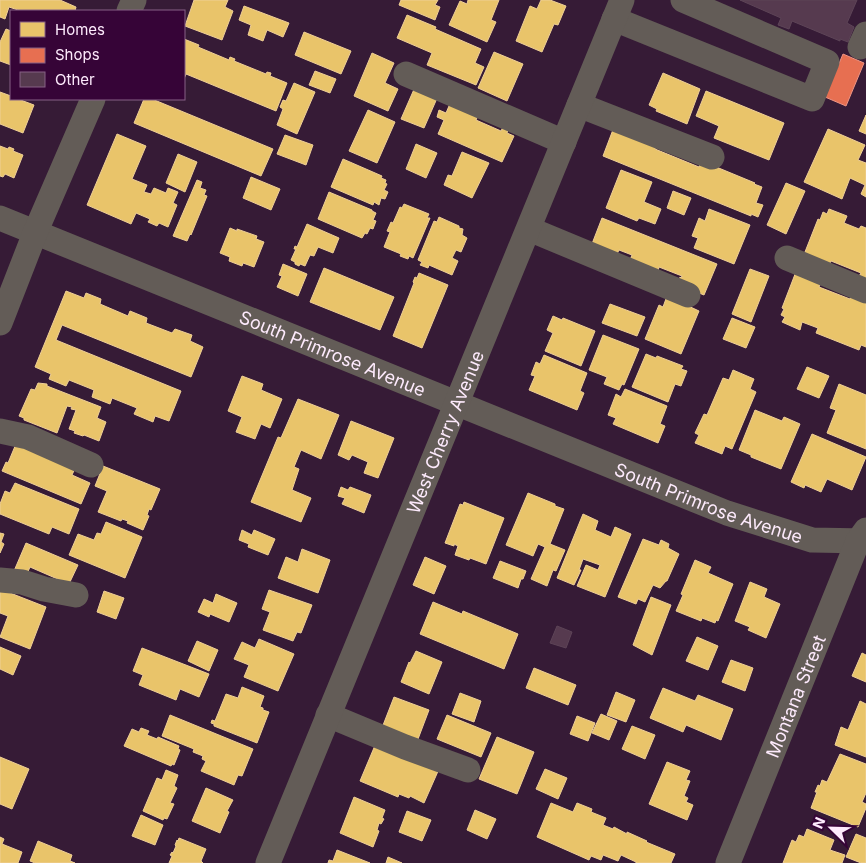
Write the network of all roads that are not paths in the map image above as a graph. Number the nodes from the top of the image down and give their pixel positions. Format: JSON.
{"nodes":[{"id":1,"x":683,"y":0,"type":"edge"},
{"id":2,"x":618,"y":9,"type":"edge"},
{"id":3,"x":406,"y":74,"type":"dead end"},
{"id":4,"x":582,"y":97,"type":"junction"},
{"id":5,"x":93,"y":100,"type":"edge"},
{"id":6,"x":564,"y":142,"type":"junction"},
{"id":7,"x":710,"y":148,"type":"dead end"},
{"id":8,"x":0,"y":218,"type":"edge"},
{"id":9,"x":528,"y":229,"type":"junction"},
{"id":10,"x":35,"y":233,"type":"junction"},
{"id":11,"x":787,"y":258,"type":"dead end"},
{"id":12,"x":866,"y":291,"type":"edge"},
{"id":13,"x":688,"y":295,"type":"dead end"},
{"id":14,"x":0,"y":323,"type":"edge"},
{"id":15,"x":457,"y":404,"type":"junction"},
{"id":16,"x":0,"y":431,"type":"edge"},
{"id":17,"x":91,"y":465,"type":"dead end"},
{"id":18,"x":863,"y":538,"type":"edge"},
{"id":19,"x":0,"y":580,"type":"edge"},
{"id":20,"x":76,"y":595,"type":"dead end"},
{"id":21,"x":328,"y":715,"type":"junction"},
{"id":22,"x":468,"y":770,"type":"dead end"},
{"id":23,"x":268,"y":863,"type":"edge"},
{"id":24,"x":728,"y":863,"type":"edge"}],
"edges":[{"from":1,"to":2,"type":"street"},
{"from":2,"to":4,"type":"street","name":"West Cherry Avenue"},
{"from":3,"to":6,"type":"street"},
{"from":4,"to":6,"type":"street","name":"West Cherry Avenue"},
{"from":4,"to":7,"type":"street"},
{"from":5,"to":10,"type":"street"},
{"from":6,"to":9,"type":"street","name":"West Cherry Avenue"},
{"from":8,"to":10,"type":"street","name":"South Primrose Avenue"},
{"from":9,"to":13,"type":"street"},
{"from":9,"to":15,"type":"street","name":"West Cherry Avenue"},
{"from":10,"to":14,"type":"street"},
{"from":10,"to":15,"type":"street","name":"South Primrose Avenue"},
{"from":11,"to":12,"type":"street"},
{"from":15,"to":18,"type":"street","name":"South Primrose Avenue"},
{"from":15,"to":21,"type":"street","name":"West Cherry Avenue"},
{"from":16,"to":17,"type":"street"},
{"from":18,"to":24,"type":"street","name":"Montana Street"},
{"from":19,"to":20,"type":"street"},
{"from":21,"to":22,"type":"street"},
{"from":21,"to":23,"type":"street","name":"West Cherry Avenue"}]}
